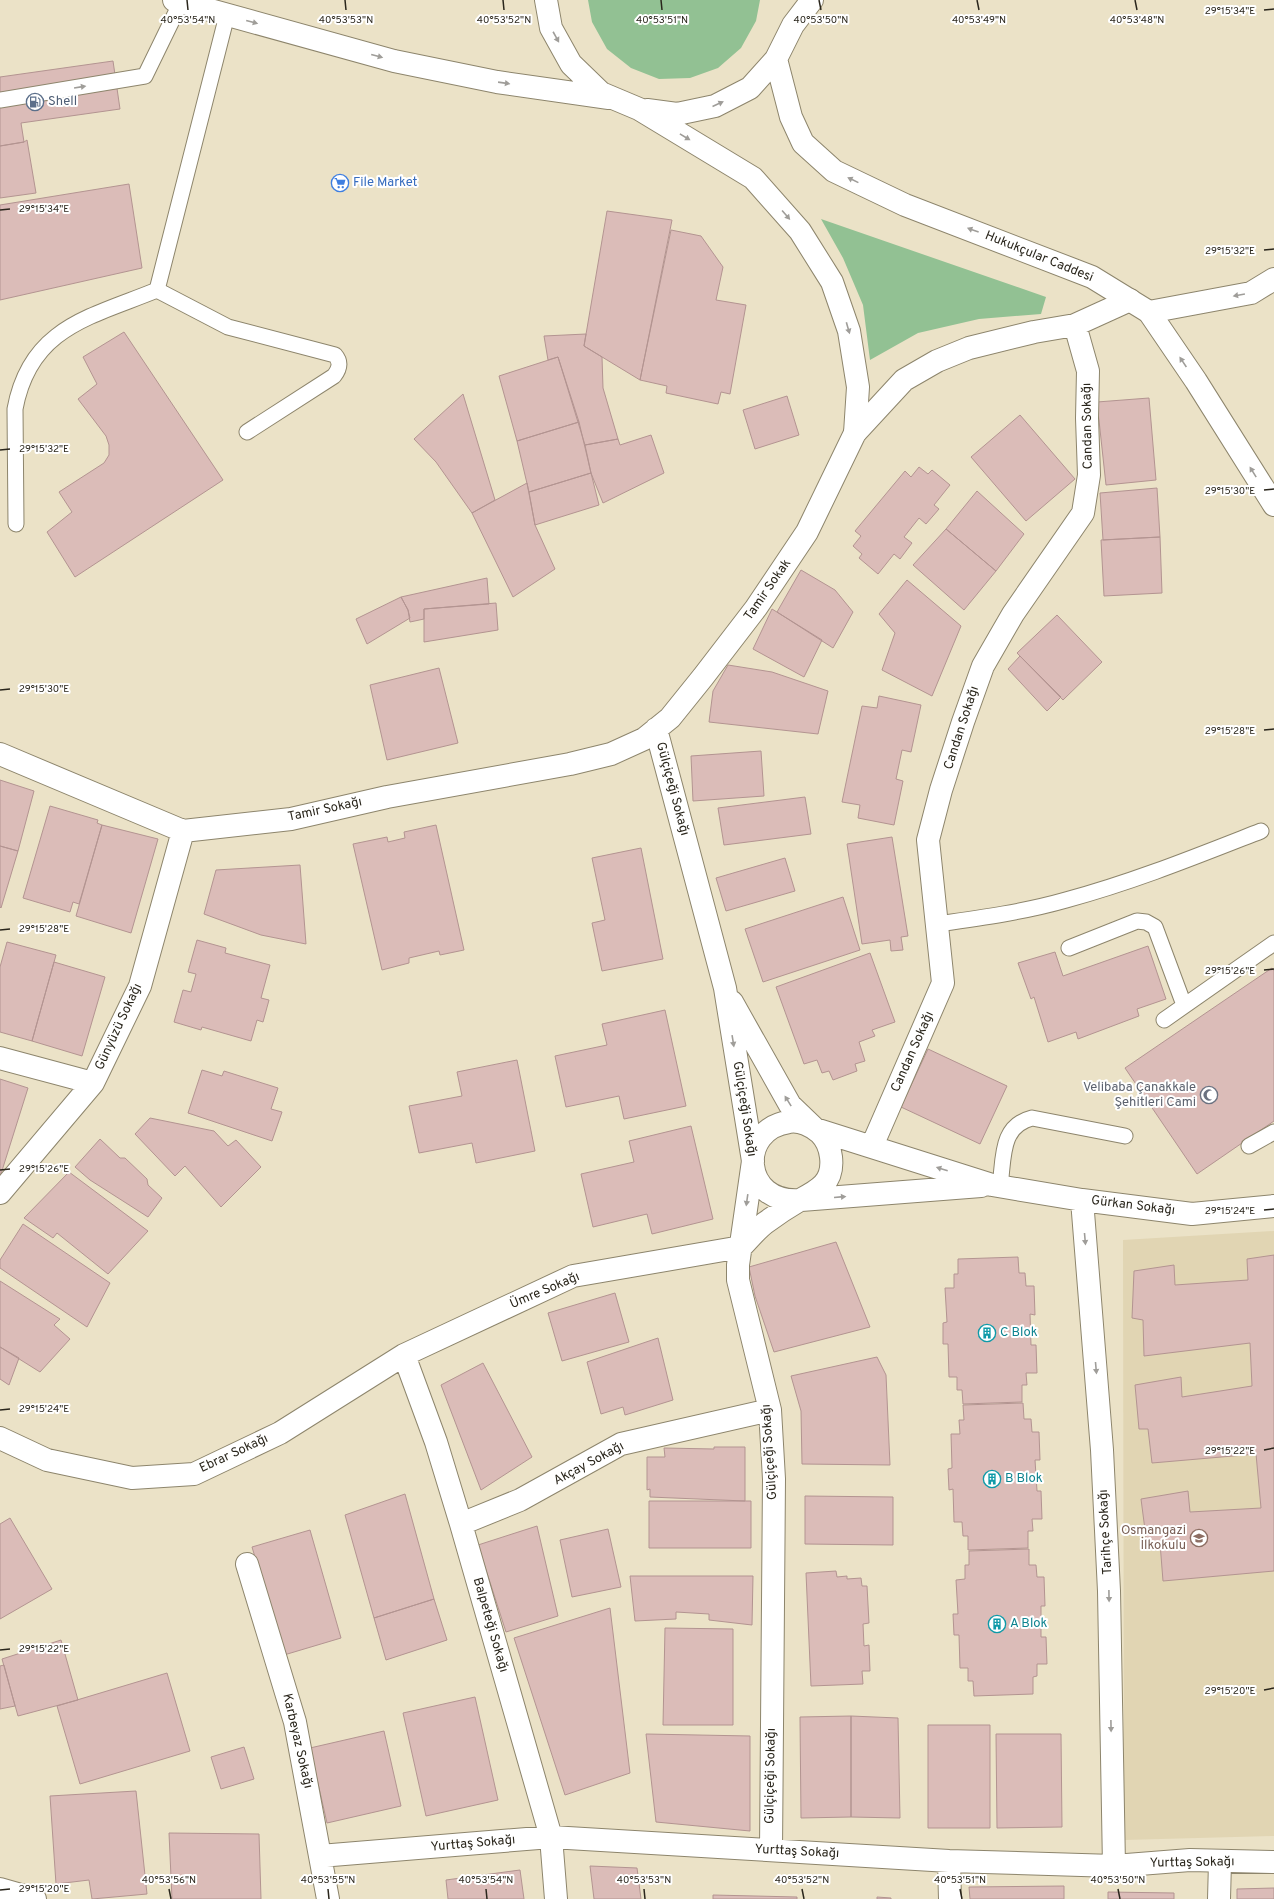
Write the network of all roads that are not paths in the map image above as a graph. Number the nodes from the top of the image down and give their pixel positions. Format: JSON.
{"nodes":[{"id":1,"x":546,"y":0,"type":"edge"},
{"id":2,"x":797,"y":0,"type":"edge"},
{"id":3,"x":812,"y":0,"type":"edge"},
{"id":4,"x":177,"y":1,"type":"edge"},
{"id":5,"x":227,"y":15,"type":"junction"},
{"id":6,"x":793,"y":24,"type":"junction"},
{"id":7,"x":776,"y":59,"type":"junction"},
{"id":8,"x":616,"y":99,"type":"junction"},
{"id":9,"x":0,"y":100,"type":"edge"},
{"id":10,"x":639,"y":109,"type":"junction"},
{"id":11,"x":1274,"y":279,"type":"edge"},
{"id":12,"x":158,"y":290,"type":"junction"},
{"id":13,"x":1130,"y":300,"type":"junction"},
{"id":14,"x":1149,"y":312,"type":"junction"},
{"id":15,"x":1075,"y":325,"type":"junction"},
{"id":16,"x":247,"y":432,"type":"dead end"},
{"id":17,"x":855,"y":433,"type":"junction"},
{"id":18,"x":1274,"y":505,"type":"edge"},
{"id":19,"x":16,"y":524,"type":"dead end"},
{"id":20,"x":656,"y":729,"type":"junction"},
{"id":21,"x":0,"y":754,"type":"edge"},
{"id":22,"x":184,"y":831,"type":"junction"},
{"id":23,"x":1261,"y":831,"type":"dead end"},
{"id":24,"x":937,"y":924,"type":"junction"},
{"id":25,"x":1274,"y":943,"type":"edge"},
{"id":26,"x":1069,"y":948,"type":"dead end"},
{"id":27,"x":725,"y":988,"type":"junction"},
{"id":28,"x":1184,"y":1005,"type":"junction"},
{"id":29,"x":1164,"y":1020,"type":"dead end"},
{"id":30,"x":0,"y":1058,"type":"edge"},
{"id":31,"x":94,"y":1083,"type":"junction"},
{"id":32,"x":815,"y":1129,"type":"junction"},
{"id":33,"x":1274,"y":1132,"type":"edge"},
{"id":34,"x":1125,"y":1136,"type":"dead end"},
{"id":35,"x":872,"y":1146,"type":"junction"},
{"id":36,"x":1249,"y":1146,"type":"dead end"},
{"id":37,"x":753,"y":1161,"type":"junction"},
{"id":38,"x":996,"y":1185,"type":"junction"},
{"id":39,"x":0,"y":1193,"type":"edge"},
{"id":40,"x":801,"y":1200,"type":"junction"},
{"id":41,"x":1082,"y":1200,"type":"junction"},
{"id":42,"x":1274,"y":1206,"type":"edge"},
{"id":43,"x":741,"y":1247,"type":"junction"},
{"id":44,"x":404,"y":1355,"type":"junction"},
{"id":45,"x":770,"y":1410,"type":"junction"},
{"id":46,"x":0,"y":1438,"type":"edge"},
{"id":47,"x":460,"y":1524,"type":"junction"},
{"id":48,"x":247,"y":1564,"type":"dead end"},
{"id":49,"x":551,"y":1837,"type":"junction"},
{"id":50,"x":771,"y":1850,"type":"junction"},
{"id":51,"x":320,"y":1856,"type":"junction"},
{"id":52,"x":949,"y":1861,"type":"junction"},
{"id":53,"x":1220,"y":1862,"type":"junction"},
{"id":54,"x":1274,"y":1862,"type":"edge"},
{"id":55,"x":1114,"y":1866,"type":"junction"},
{"id":56,"x":0,"y":1889,"type":"edge"},
{"id":57,"x":35,"y":1899,"type":"edge"},
{"id":58,"x":328,"y":1899,"type":"edge"},
{"id":59,"x":556,"y":1899,"type":"edge"},
{"id":60,"x":950,"y":1899,"type":"edge"},
{"id":61,"x":1219,"y":1899,"type":"edge"}],
"edges":[{"from":1,"to":8,"type":"street","one_way":true},
{"from":2,"to":6,"type":"street"},
{"from":3,"to":6,"type":"street"},
{"from":4,"to":5,"type":"street"},
{"from":9,"to":4,"type":"lane","one_way":true},
{"from":5,"to":8,"type":"street","one_way":true},
{"from":5,"to":12,"type":"lane"},
{"from":6,"to":7,"type":"street"},
{"from":10,"to":7,"type":"street","one_way":true},
{"from":13,"to":7,"type":"street","name":"Hukukçular Caddesi","one_way":true},
{"from":8,"to":10,"type":"street"},
{"from":10,"to":17,"type":"street","one_way":true},
{"from":11,"to":14,"type":"street","one_way":true},
{"from":12,"to":16,"type":"lane"},
{"from":12,"to":19,"type":"lane"},
{"from":13,"to":14,"type":"street","name":"Hukukçular Caddesi"},
{"from":13,"to":15,"type":"street"},
{"from":18,"to":14,"type":"street","name":"Hukukçular Caddesi","one_way":true},
{"from":15,"to":17,"type":"street"},
{"from":15,"to":24,"type":"street","name":"Candan Sokağı"},
{"from":17,"to":20,"type":"street","name":"Tamir Sokak"},
{"from":20,"to":22,"type":"street","name":"Tamir Sokağı"},
{"from":20,"to":27,"type":"street","name":"Gülçiçeği Sokağı"},
{"from":21,"to":22,"type":"street","name":"Tamir Sokağı"},
{"from":22,"to":31,"type":"street","name":"Günyüzü Sokağı"},
{"from":23,"to":24,"type":"lane"},
{"from":24,"to":35,"type":"street","name":"Candan Sokağı"},
{"from":25,"to":28,"type":"lane"},
{"from":26,"to":28,"type":"lane"},
{"from":32,"to":27,"type":"street","name":"Gülçiçeği Sokağı","one_way":true},
{"from":27,"to":37,"type":"street","name":"Gülçiçeği Sokağı","one_way":true},
{"from":28,"to":29,"type":"lane"},
{"from":30,"to":31,"type":"street"},
{"from":31,"to":39,"type":"street","name":"Günyüzü Sokağı"},
{"from":32,"to":35,"type":"street","name":"Gürkan Sokağı"},
{"from":32,"to":37,"type":"street"},
{"from":32,"to":40,"type":"street"},
{"from":33,"to":36,"type":"lane"},
{"from":34,"to":38,"type":"lane"},
{"from":38,"to":35,"type":"street","name":"Gürkan Sokağı","one_way":true},
{"from":37,"to":40,"type":"street"},
{"from":37,"to":43,"type":"street","name":"Gülçiçeği Sokağı","one_way":true},
{"from":40,"to":38,"type":"street","name":"Gürkan Sokağı","one_way":true},
{"from":38,"to":41,"type":"street","name":"Gürkan Sokağı"},
{"from":40,"to":43,"type":"street"},
{"from":41,"to":42,"type":"street","name":"Gürkan Sokağı"},
{"from":41,"to":55,"type":"street","name":"Tarihçe Sokağı","one_way":true},
{"from":43,"to":44,"type":"street","name":"Ümre Sokağı"},
{"from":43,"to":45,"type":"street","name":"Gülçiçeği Sokağı"},
{"from":44,"to":46,"type":"street","name":"Ebrar Sokağı"},
{"from":44,"to":47,"type":"street","name":"Balpeteği Sokağı"},
{"from":45,"to":47,"type":"street","name":"Akçay Sokağı"},
{"from":45,"to":50,"type":"street","name":"Gülçiçeği Sokağı"},
{"from":47,"to":49,"type":"street","name":"Balpeteği Sokağı"},
{"from":48,"to":51,"type":"street","name":"Karbeyaz Sokağı"},
{"from":49,"to":50,"type":"street","name":"Yurttaş Sokağı"},
{"from":49,"to":51,"type":"street","name":"Yurttaş Sokağı"},
{"from":49,"to":59,"type":"street","name":"Balpeteği Sokağı"},
{"from":50,"to":52,"type":"street","name":"Yurttaş Sokağı"},
{"from":51,"to":58,"type":"street","name":"Karbeyaz Sokağı"},
{"from":52,"to":55,"type":"street","name":"Yurttaş Sokağı"},
{"from":52,"to":60,"type":"street"},
{"from":53,"to":54,"type":"street","name":"Yurttaş Sokağı"},
{"from":53,"to":55,"type":"street","name":"Yurttaş Sokağı"},
{"from":53,"to":61,"type":"street"},
{"from":56,"to":57,"type":"street"}]}
